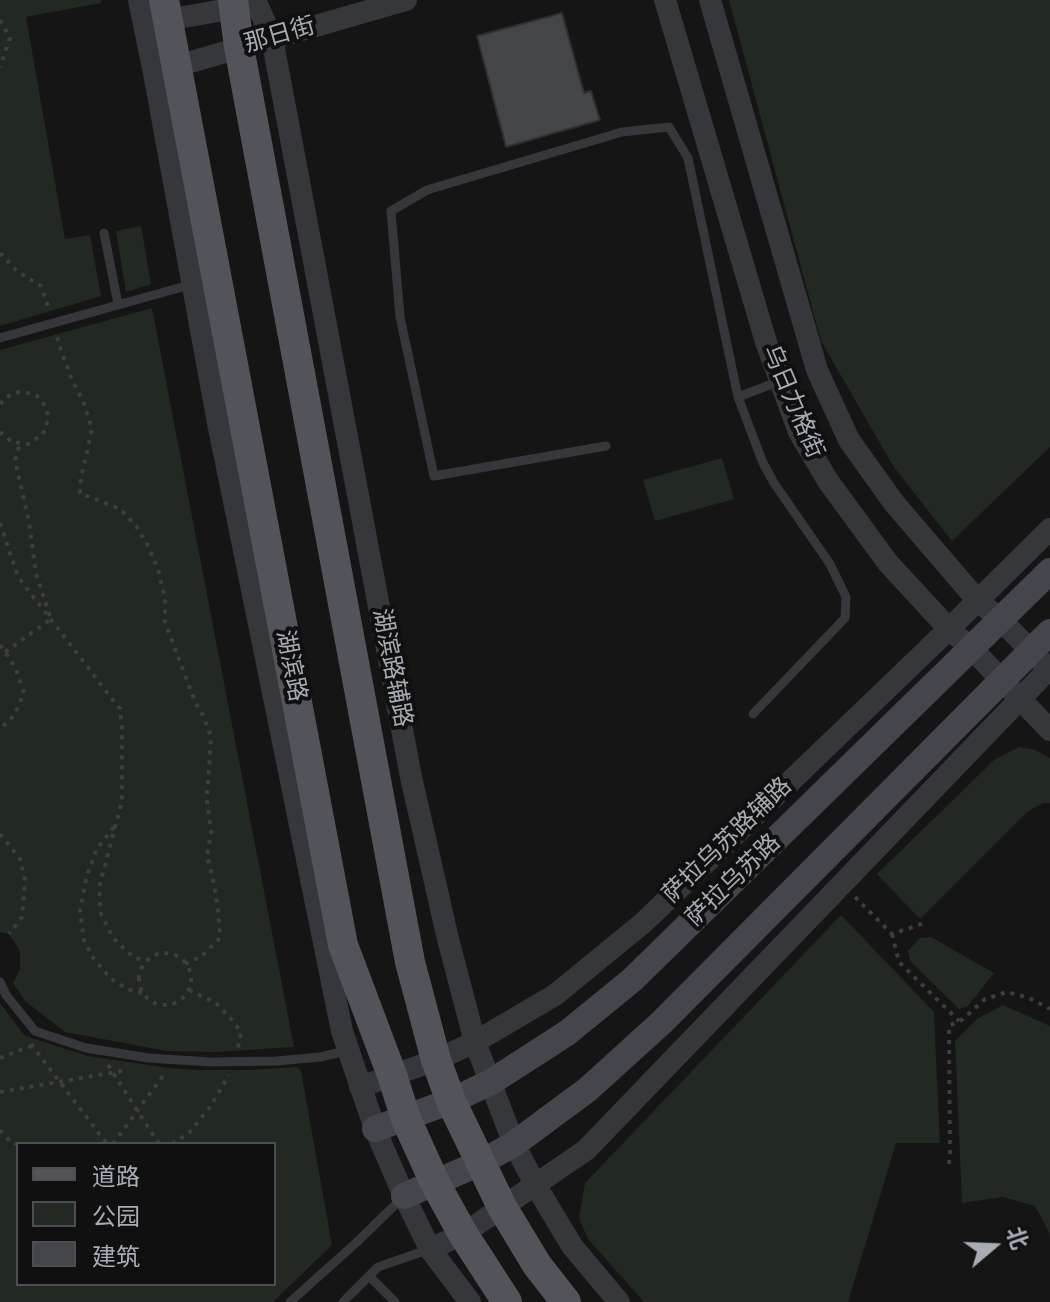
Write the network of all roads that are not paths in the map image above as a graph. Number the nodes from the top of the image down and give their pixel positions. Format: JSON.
{"nodes":[{"id":1,"x":139,"y":0,"type":"edge"},
{"id":2,"x":406,"y":0,"type":"edge"},
{"id":3,"x":665,"y":0,"type":"edge"},
{"id":4,"x":710,"y":0,"type":"edge"},
{"id":5,"x":247,"y":2,"type":"edge"},
{"id":6,"x":158,"y":16,"type":"edge"},
{"id":7,"x":272,"y":38,"type":"junction"},
{"id":8,"x":239,"y":47,"type":"junction"},
{"id":9,"x":165,"y":69,"type":"junction"},
{"id":10,"x":104,"y":233,"type":"dead end"},
{"id":11,"x":193,"y":284,"type":"junction"},
{"id":12,"x":118,"y":304,"type":"junction"},
{"id":13,"x":0,"y":338,"type":"edge"},
{"id":14,"x":780,"y":381,"type":"junction"},
{"id":15,"x":738,"y":397,"type":"junction"},
{"id":16,"x":606,"y":446,"type":"dead end"},
{"id":17,"x":1050,"y":529,"type":"edge"},
{"id":18,"x":1050,"y":571,"type":"edge"},
{"id":19,"x":978,"y":601,"type":"junction"},
{"id":20,"x":1001,"y":620,"type":"junction"},
{"id":21,"x":949,"y":629,"type":"junction"},
{"id":22,"x":1050,"y":632,"type":"edge"},
{"id":23,"x":972,"y":649,"type":"junction"},
{"id":24,"x":1045,"y":664,"type":"edge"},
{"id":25,"x":1011,"y":689,"type":"junction"},
{"id":26,"x":753,"y":714,"type":"dead end"},
{"id":27,"x":1050,"y":730,"type":"edge"},
{"id":28,"x":0,"y":982,"type":"edge"},
{"id":29,"x":475,"y":1042,"type":"junction"},
{"id":30,"x":337,"y":1053,"type":"dead end"},
{"id":31,"x":436,"y":1060,"type":"junction"},
{"id":32,"x":392,"y":1075,"type":"junction"},
{"id":33,"x":491,"y":1082,"type":"junction"},
{"id":34,"x":360,"y":1087,"type":"junction"},
{"id":35,"x":451,"y":1101,"type":"junction"},
{"id":36,"x":406,"y":1119,"type":"junction"},
{"id":37,"x":375,"y":1129,"type":"junction"},
{"id":38,"x":514,"y":1144,"type":"junction"},
{"id":39,"x":480,"y":1163,"type":"junction"},
{"id":40,"x":435,"y":1183,"type":"junction"},
{"id":41,"x":536,"y":1186,"type":"junction"},
{"id":42,"x":404,"y":1196,"type":"junction"},
{"id":43,"x":502,"y":1207,"type":"junction"},
{"id":44,"x":463,"y":1234,"type":"junction"},
{"id":45,"x":430,"y":1249,"type":"junction"},
{"id":46,"x":369,"y":1276,"type":"junction"},
{"id":47,"x":290,"y":1302,"type":"edge"},
{"id":48,"x":343,"y":1302,"type":"edge"},
{"id":49,"x":395,"y":1302,"type":"edge"},
{"id":50,"x":470,"y":1302,"type":"edge"},
{"id":51,"x":507,"y":1302,"type":"edge"},
{"id":52,"x":566,"y":1302,"type":"edge"},
{"id":53,"x":619,"y":1302,"type":"edge"}],
"edges":[{"from":1,"to":6,"type":"street"},
{"from":2,"to":7,"type":"street","name":"那日街"},
{"from":3,"to":14,"type":"street","name":"乌日力格街"},
{"from":4,"to":19,"type":"street","name":"乌日力格街"},
{"from":5,"to":6,"type":"street","name":"那日街"},
{"from":5,"to":7,"type":"street","name":"湖滨路辅路"},
{"from":5,"to":8,"type":"main road"},
{"from":6,"to":9,"type":"main road","name":"湖滨路"},
{"from":7,"to":8,"type":"street","name":"那日街"},
{"from":7,"to":29,"type":"street","name":"湖滨路辅路"},
{"from":8,"to":9,"type":"street","name":"那日街"},
{"from":8,"to":31,"type":"main road"},
{"from":9,"to":11,"type":"street"},
{"from":9,"to":32,"type":"main road","name":"湖滨路"},
{"from":10,"to":12,"type":"lane"},
{"from":11,"to":12,"type":"lane"},
{"from":11,"to":34,"type":"street"},
{"from":12,"to":13,"type":"lane"},
{"from":14,"to":15,"type":"lane"},
{"from":14,"to":21,"type":"street","name":"乌日力格街"},
{"from":15,"to":16,"type":"lane"},
{"from":15,"to":26,"type":"lane"},
{"from":17,"to":19,"type":"street","name":"萨拉乌苏路辅路"},
{"from":18,"to":20,"type":"main road","name":"萨拉乌苏路"},
{"from":19,"to":20,"type":"street","name":"乌日力格街"},
{"from":19,"to":21,"type":"street","name":"萨拉乌苏路辅路"},
{"from":20,"to":23,"type":"main road","name":"萨拉乌苏路"},
{"from":20,"to":24,"type":"street","name":"乌日力格街"},
{"from":21,"to":23,"type":"street","name":"乌日力格街"},
{"from":21,"to":29,"type":"street","name":"萨拉乌苏路辅路"},
{"from":22,"to":24,"type":"main road","name":"萨拉乌苏路"},
{"from":23,"to":25,"type":"street","name":"乌日力格街"},
{"from":23,"to":33,"type":"main road","name":"萨拉乌苏路"},
{"from":24,"to":25,"type":"main road","name":"萨拉乌苏路"},
{"from":25,"to":27,"type":"street","name":"乌日力格街"},
{"from":25,"to":38,"type":"main road","name":"萨拉乌苏路"},
{"from":25,"to":41,"type":"street"},
{"from":28,"to":30,"type":"lane"},
{"from":29,"to":31,"type":"street","name":"萨拉乌苏路辅路"},
{"from":29,"to":33,"type":"street","name":"湖滨路辅路"},
{"from":31,"to":32,"type":"street","name":"萨拉乌苏路辅路"},
{"from":31,"to":35,"type":"main road"},
{"from":32,"to":34,"type":"street","name":"萨拉乌苏路辅路"},
{"from":32,"to":36,"type":"main road","name":"湖滨路"},
{"from":33,"to":35,"type":"main road","name":"萨拉乌苏路"},
{"from":33,"to":38,"type":"street","name":"湖滨路辅路"},
{"from":34,"to":37,"type":"street"},
{"from":35,"to":36,"type":"main road","name":"萨拉乌苏路"},
{"from":35,"to":39,"type":"main road"},
{"from":36,"to":37,"type":"main road","name":"萨拉乌苏路"},
{"from":36,"to":40,"type":"main road","name":"湖滨路"},
{"from":37,"to":42,"type":"street"},
{"from":38,"to":39,"type":"main road","name":"萨拉乌苏路"},
{"from":38,"to":41,"type":"street","name":"湖滨路辅路"},
{"from":39,"to":40,"type":"main road","name":"萨拉乌苏路"},
{"from":39,"to":43,"type":"main road"},
{"from":40,"to":42,"type":"main road","name":"萨拉乌苏路"},
{"from":40,"to":44,"type":"main road","name":"湖滨路"},
{"from":41,"to":43,"type":"street"},
{"from":41,"to":53,"type":"street","name":"湖滨路辅路"},
{"from":42,"to":45,"type":"street"},
{"from":42,"to":47,"type":"lane"},
{"from":43,"to":44,"type":"street"},
{"from":43,"to":52,"type":"main road"},
{"from":44,"to":45,"type":"street"},
{"from":44,"to":51,"type":"main road","name":"湖滨路"},
{"from":45,"to":46,"type":"lane"},
{"from":45,"to":50,"type":"street"},
{"from":46,"to":48,"type":"lane"},
{"from":46,"to":49,"type":"lane"}]}
